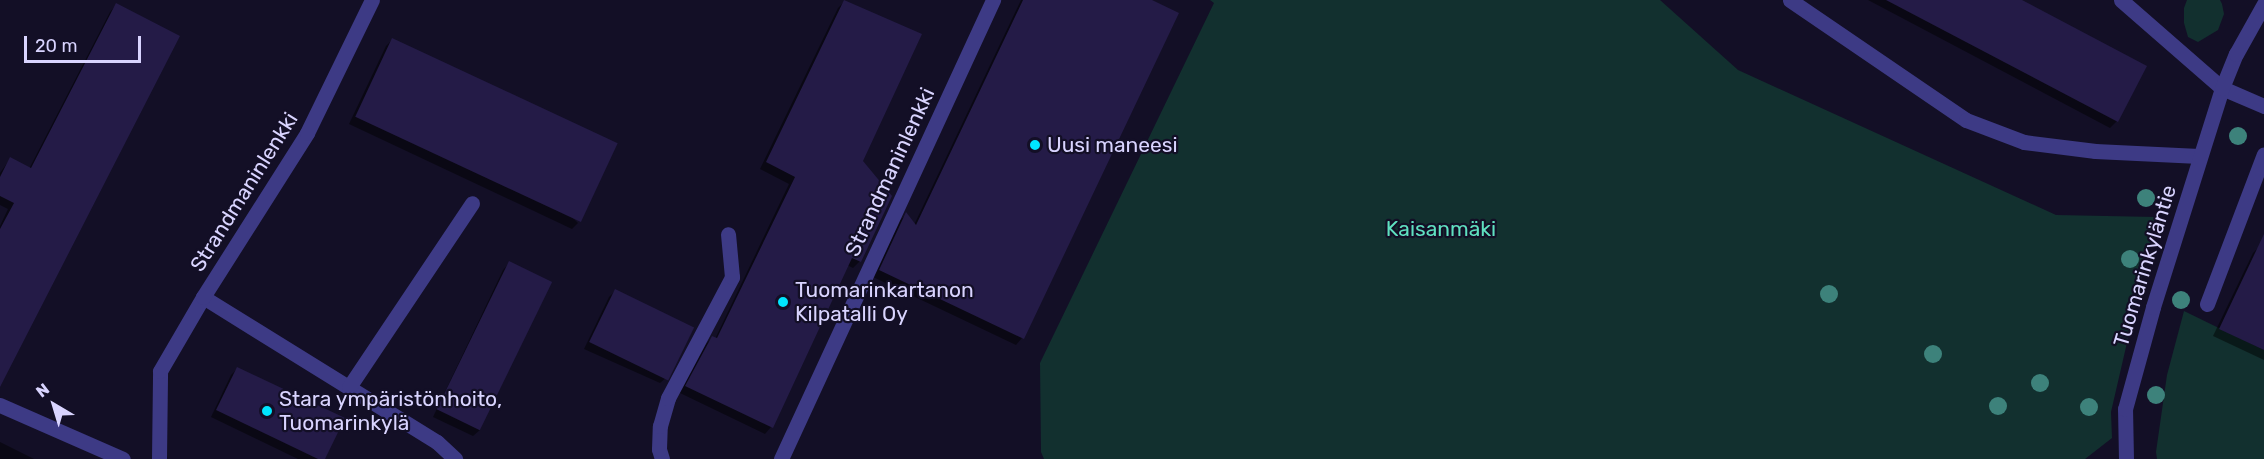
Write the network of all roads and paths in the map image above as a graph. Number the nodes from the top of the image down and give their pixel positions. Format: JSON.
{"nodes":[{"id":1,"x":372,"y":0,"type":"edge"},
{"id":2,"x":993,"y":0,"type":"edge"},
{"id":3,"x":1790,"y":0,"type":"edge"},
{"id":4,"x":2121,"y":0,"type":"edge"},
{"id":5,"x":2264,"y":4,"type":"edge"},
{"id":6,"x":2223,"y":88,"type":"junction"},
{"id":7,"x":2264,"y":106,"type":"edge"},
{"id":8,"x":2264,"y":154,"type":"edge"},
{"id":9,"x":2199,"y":156,"type":"junction"},
{"id":10,"x":472,"y":202,"type":"dead end"},
{"id":11,"x":728,"y":234,"type":"dead end"},
{"id":12,"x":203,"y":297,"type":"junction"},
{"id":13,"x":2207,"y":304,"type":"dead end"},
{"id":14,"x":349,"y":387,"type":"junction"},
{"id":15,"x":0,"y":405,"type":"edge"},
{"id":16,"x":2122,"y":456,"type":"edge"},
{"id":17,"x":123,"y":459,"type":"edge"},
{"id":18,"x":159,"y":459,"type":"edge"},
{"id":19,"x":455,"y":459,"type":"edge"},
{"id":20,"x":662,"y":459,"type":"edge"},
{"id":21,"x":781,"y":459,"type":"edge"}],
"edges":[{"from":1,"to":12,"type":"street","name":"Strandmaninlenkki"},
{"from":2,"to":21,"type":"street","name":"Strandmaninlenkki"},
{"from":3,"to":9,"type":"street"},
{"from":4,"to":6,"type":"street"},
{"from":5,"to":6,"type":"street","name":"Tuomarinkyläntie"},
{"from":6,"to":7,"type":"street"},
{"from":6,"to":9,"type":"street","name":"Tuomarinkyläntie"},
{"from":8,"to":13,"type":"street"},
{"from":9,"to":16,"type":"street","name":"Tuomarinkyläntie"},
{"from":10,"to":14,"type":"street"},
{"from":11,"to":20,"type":"street"},
{"from":12,"to":14,"type":"street","name":"Strandmaninlenkki"},
{"from":12,"to":18,"type":"street"},
{"from":14,"to":19,"type":"street","name":"Strandmaninlenkki"},
{"from":15,"to":17,"type":"street"}]}
